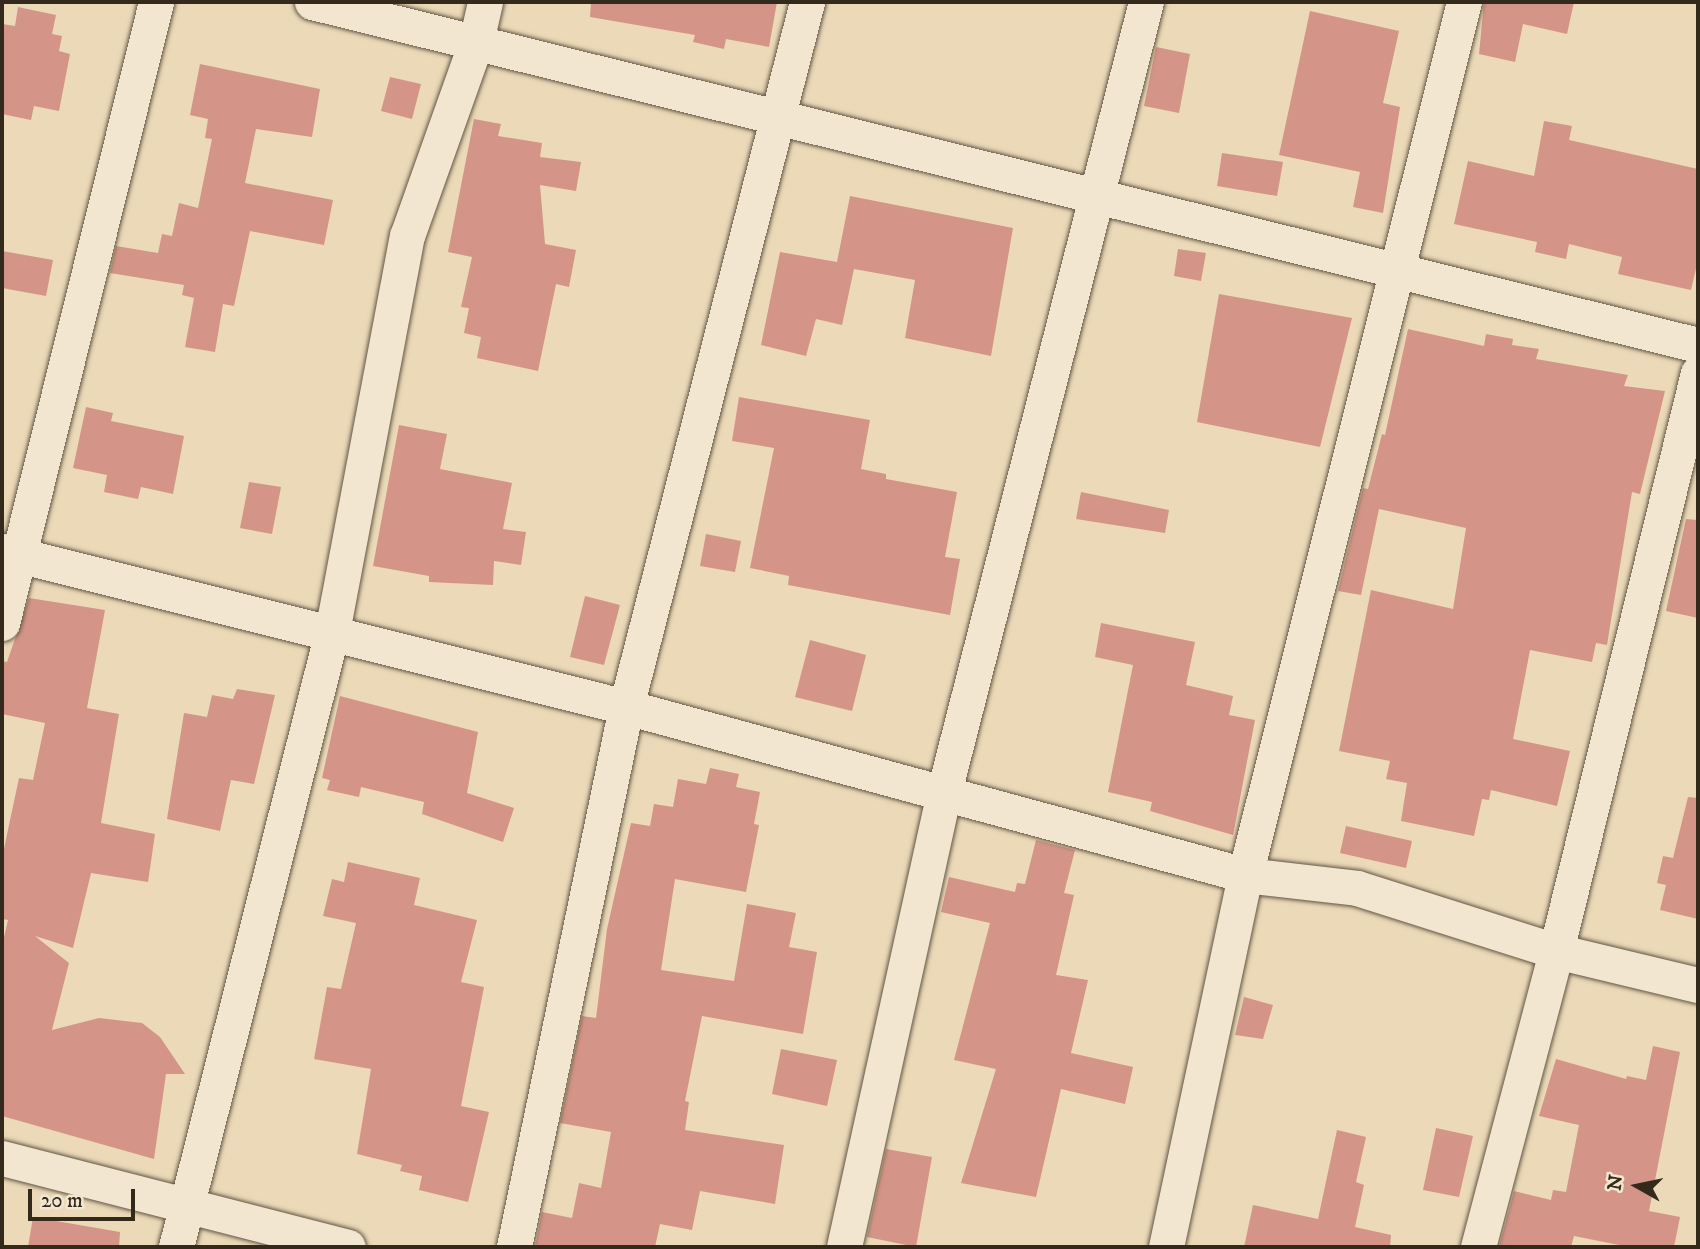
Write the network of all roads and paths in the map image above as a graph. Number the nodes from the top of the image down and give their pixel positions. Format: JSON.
{"nodes":[{"id":1,"x":156,"y":2,"type":"edge"},
{"id":2,"x":312,"y":2,"type":"edge"},
{"id":3,"x":485,"y":2,"type":"edge"},
{"id":4,"x":807,"y":2,"type":"edge"},
{"id":5,"x":1146,"y":2,"type":"edge"},
{"id":6,"x":1464,"y":2,"type":"edge"},
{"id":7,"x":475,"y":42,"type":"junction"},
{"id":8,"x":778,"y":117,"type":"junction"},
{"id":9,"x":1098,"y":196,"type":"junction"},
{"id":10,"x":1398,"y":271,"type":"junction"},
{"id":11,"x":1698,"y":345,"type":"edge"},
{"id":12,"x":1698,"y":373,"type":"edge"},
{"id":13,"x":10,"y":554,"type":"edge"},
{"id":14,"x":2,"y":623,"type":"edge"},
{"id":15,"x":331,"y":632,"type":"junction"},
{"id":16,"x":626,"y":707,"type":"junction"},
{"id":17,"x":944,"y":792,"type":"junction"},
{"id":18,"x":1245,"y":875,"type":"junction"},
{"id":19,"x":1556,"y":951,"type":"junction"},
{"id":20,"x":1698,"y":985,"type":"edge"},
{"id":21,"x":2,"y":1158,"type":"edge"},
{"id":22,"x":186,"y":1207,"type":"junction"},
{"id":23,"x":176,"y":1247,"type":"edge"},
{"id":24,"x":348,"y":1247,"type":"edge"},
{"id":25,"x":514,"y":1247,"type":"edge"},
{"id":26,"x":844,"y":1247,"type":"edge"},
{"id":27,"x":1166,"y":1247,"type":"edge"},
{"id":28,"x":1478,"y":1247,"type":"edge"}],
"edges":[{"from":1,"to":13,"type":"street"},
{"from":2,"to":7,"type":"street"},
{"from":3,"to":7,"type":"street"},
{"from":4,"to":8,"type":"street"},
{"from":5,"to":9,"type":"street"},
{"from":6,"to":10,"type":"street"},
{"from":7,"to":8,"type":"street"},
{"from":7,"to":15,"type":"street"},
{"from":8,"to":9,"type":"street"},
{"from":8,"to":16,"type":"street"},
{"from":9,"to":10,"type":"street"},
{"from":9,"to":17,"type":"street"},
{"from":10,"to":11,"type":"street"},
{"from":10,"to":18,"type":"street"},
{"from":12,"to":19,"type":"street"},
{"from":13,"to":14,"type":"street"},
{"from":13,"to":15,"type":"street"},
{"from":15,"to":16,"type":"street"},
{"from":15,"to":22,"type":"street"},
{"from":16,"to":17,"type":"street"},
{"from":16,"to":25,"type":"street"},
{"from":17,"to":18,"type":"street"},
{"from":17,"to":26,"type":"street"},
{"from":18,"to":19,"type":"street"},
{"from":18,"to":27,"type":"street"},
{"from":19,"to":20,"type":"street"},
{"from":19,"to":28,"type":"street"},
{"from":21,"to":22,"type":"street"},
{"from":22,"to":23,"type":"street"},
{"from":22,"to":24,"type":"street"}]}
